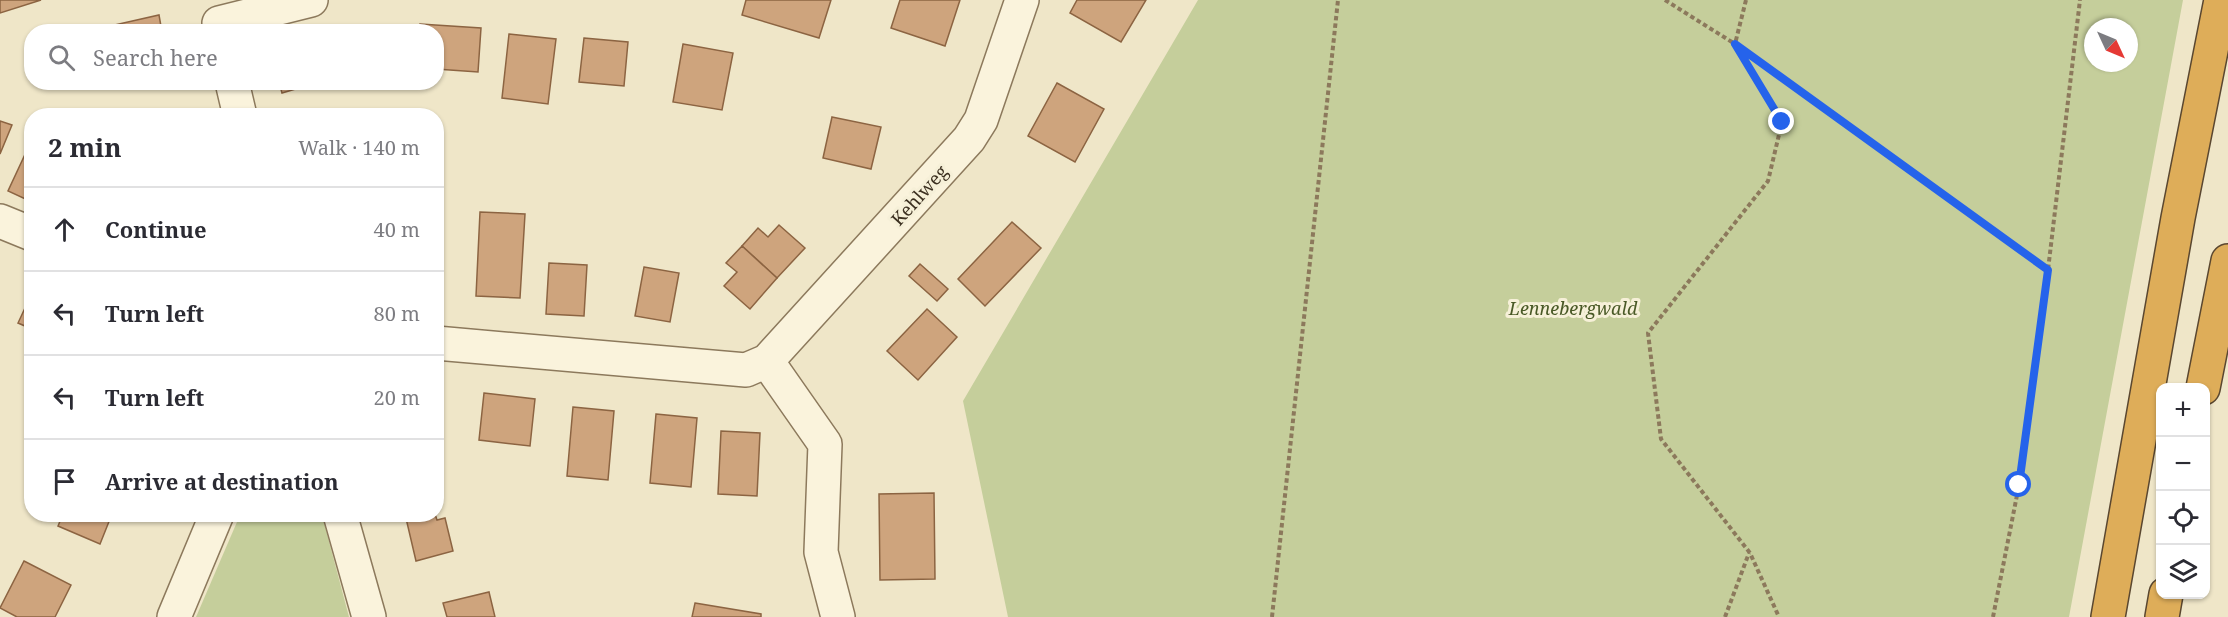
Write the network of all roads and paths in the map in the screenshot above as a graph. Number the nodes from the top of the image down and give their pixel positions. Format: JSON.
{"nodes":[{"id":1,"x":311,"y":0,"type":"edge"},
{"id":2,"x":1022,"y":0,"type":"edge"},
{"id":3,"x":1338,"y":0,"type":"edge"},
{"id":4,"x":1665,"y":0,"type":"edge"},
{"id":5,"x":1746,"y":0,"type":"edge"},
{"id":6,"x":2080,"y":0,"type":"edge"},
{"id":7,"x":2220,"y":0,"type":"edge"},
{"id":8,"x":218,"y":18,"type":"edge"},
{"id":9,"x":1735,"y":44,"type":"junction"},
{"id":10,"x":234,"y":90,"type":"edge"},
{"id":11,"x":238,"y":108,"type":"edge"},
{"id":12,"x":0,"y":221,"type":"edge"},
{"id":13,"x":24,"y":231,"type":"edge"},
{"id":14,"x":2228,"y":261,"type":"edge"},
{"id":15,"x":2048,"y":270,"type":"junction"},
{"id":16,"x":444,"y":344,"type":"edge"},
{"id":17,"x":767,"y":360,"type":"junction"},
{"id":18,"x":2204,"y":383,"type":"edge"},
{"id":19,"x":214,"y":522,"type":"edge"},
{"id":20,"x":342,"y":522,"type":"edge"},
{"id":21,"x":1750,"y":553,"type":"junction"},
{"id":22,"x":2165,"y":599,"type":"edge"},
{"id":23,"x":174,"y":617,"type":"edge"},
{"id":24,"x":369,"y":617,"type":"edge"},
{"id":25,"x":838,"y":617,"type":"edge"},
{"id":26,"x":1272,"y":617,"type":"edge"},
{"id":27,"x":1725,"y":617,"type":"edge"},
{"id":28,"x":1779,"y":617,"type":"edge"},
{"id":29,"x":1993,"y":617,"type":"edge"},
{"id":30,"x":2108,"y":617,"type":"edge"},
{"id":31,"x":2162,"y":617,"type":"edge"}],
"edges":[{"from":1,"to":8,"type":"street"},
{"from":2,"to":17,"type":"street","name":"Kehlweg"},
{"from":3,"to":26,"type":"path"},
{"from":4,"to":9,"type":"path"},
{"from":5,"to":9,"type":"path"},
{"from":6,"to":15,"type":"path"},
{"from":7,"to":30,"type":"highway"},
{"from":9,"to":15,"type":"path"},
{"from":9,"to":21,"type":"path"},
{"from":10,"to":11,"type":"street"},
{"from":12,"to":13,"type":"street"},
{"from":14,"to":18,"type":"highway"},
{"from":15,"to":29,"type":"path"},
{"from":16,"to":17,"type":"street","name":"Kehlweg"},
{"from":17,"to":25,"type":"street"},
{"from":19,"to":23,"type":"street"},
{"from":20,"to":24,"type":"street"},
{"from":21,"to":27,"type":"path"},
{"from":21,"to":28,"type":"path"},
{"from":22,"to":31,"type":"highway"}]}
